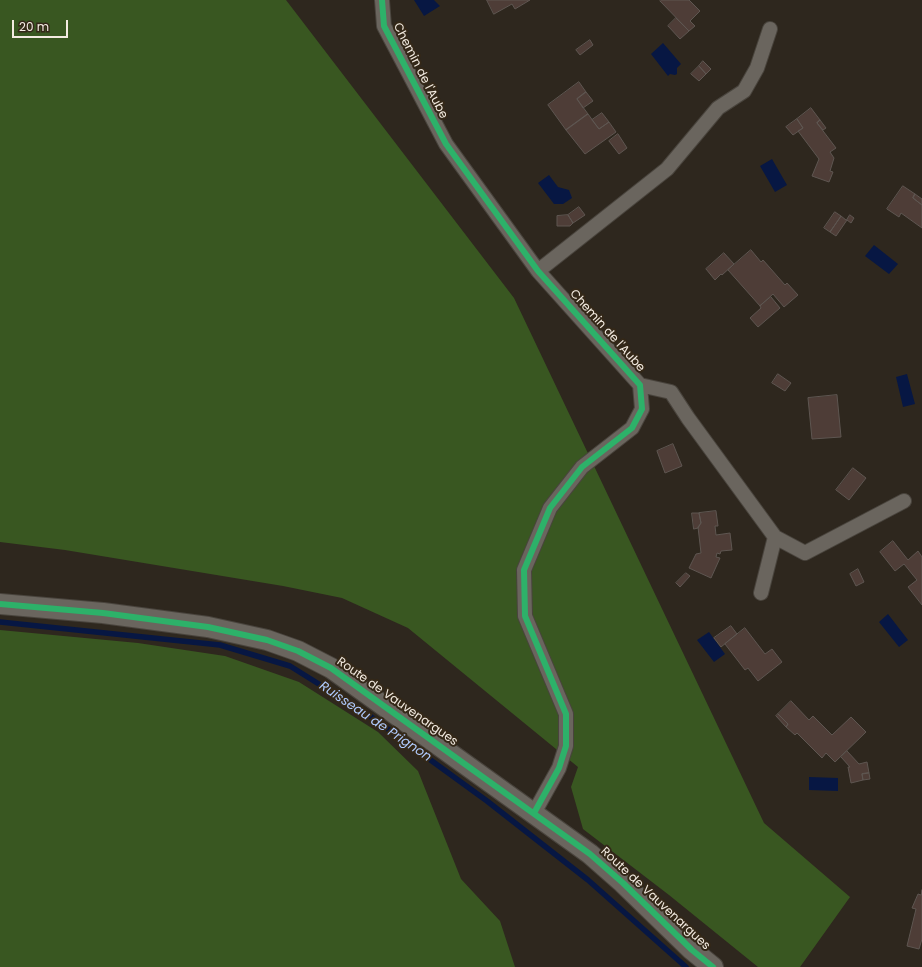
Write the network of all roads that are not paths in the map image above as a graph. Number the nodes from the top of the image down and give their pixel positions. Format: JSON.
{"nodes":[{"id":1,"x":382,"y":0,"type":"edge"},
{"id":2,"x":770,"y":29,"type":"dead end"},
{"id":3,"x":538,"y":271,"type":"junction"},
{"id":4,"x":640,"y":385,"type":"junction"},
{"id":5,"x":904,"y":501,"type":"dead end"},
{"id":6,"x":775,"y":537,"type":"junction"},
{"id":7,"x":761,"y":593,"type":"dead end"},
{"id":8,"x":0,"y":604,"type":"edge"},
{"id":9,"x":534,"y":813,"type":"junction"},
{"id":10,"x":713,"y":967,"type":"edge"}],
"edges":[{"from":1,"to":3,"type":"street","name":"Chemin de l'Aube"},
{"from":2,"to":3,"type":"street"},
{"from":3,"to":4,"type":"street","name":"Chemin de l'Aube"},
{"from":4,"to":6,"type":"street"},
{"from":4,"to":9,"type":"street","name":"Chemin de l'Aube"},
{"from":5,"to":6,"type":"street"},
{"from":6,"to":7,"type":"street"},
{"from":8,"to":9,"type":"main road","name":"Route de Vauvenargues"},
{"from":9,"to":10,"type":"main road","name":"Route de Vauvenargues"}]}
